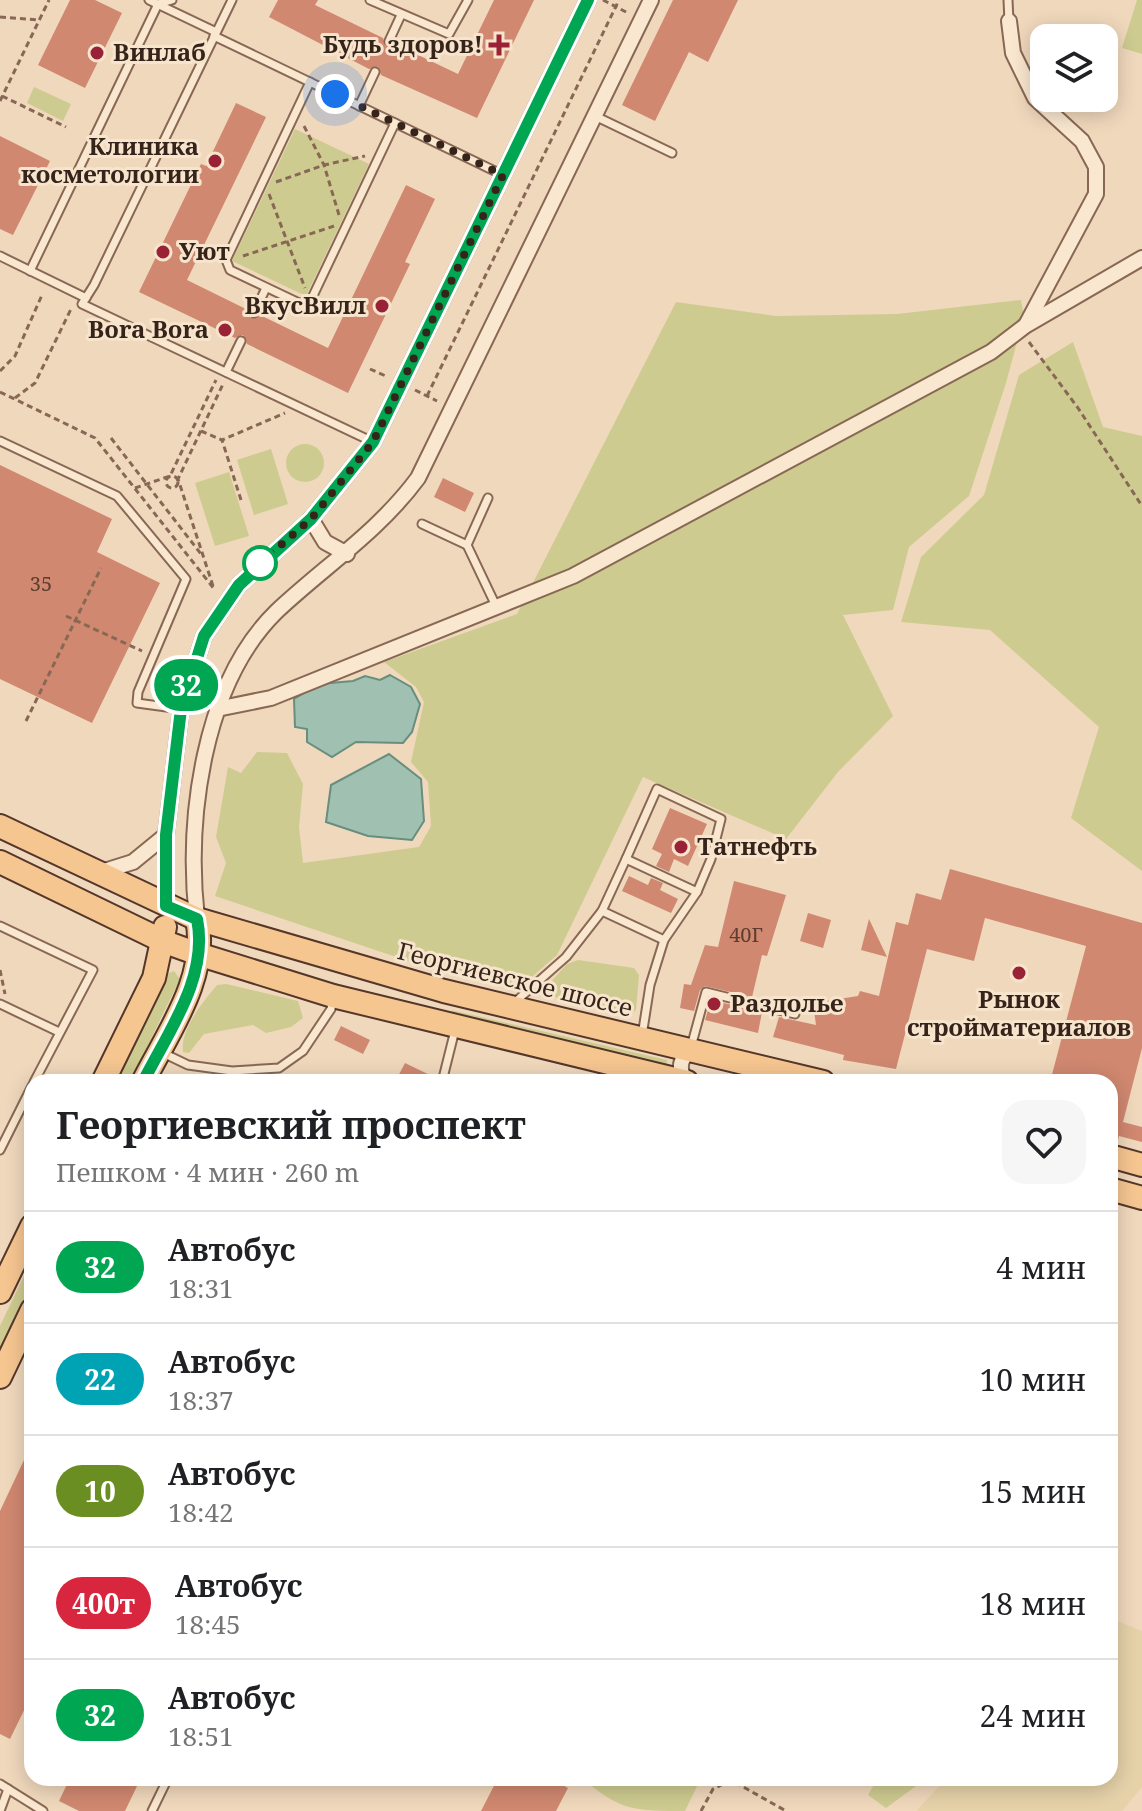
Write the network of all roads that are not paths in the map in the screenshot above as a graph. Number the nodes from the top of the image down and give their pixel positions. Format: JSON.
{"nodes":[{"id":1,"x":149,"y":0,"type":"edge"},
{"id":2,"x":172,"y":0,"type":"edge"},
{"id":3,"x":232,"y":0,"type":"edge"},
{"id":4,"x":370,"y":0,"type":"edge"},
{"id":5,"x":468,"y":0,"type":"edge"},
{"id":6,"x":588,"y":0,"type":"edge"},
{"id":7,"x":651,"y":0,"type":"edge"},
{"id":8,"x":1008,"y":0,"type":"edge"},
{"id":9,"x":158,"y":4,"type":"junction"},
{"id":10,"x":401,"y":15,"type":"junction"},
{"id":11,"x":1009,"y":21,"type":"joint"},
{"id":12,"x":215,"y":34,"type":"junction"},
{"id":13,"x":389,"y":41,"type":"dead end"},
{"id":14,"x":375,"y":72,"type":"dead end"},
{"id":15,"x":310,"y":82,"type":"junction"},
{"id":16,"x":359,"y":106,"type":"junction"},
{"id":17,"x":595,"y":116,"type":"junction"},
{"id":18,"x":395,"y":123,"type":"junction"},
{"id":19,"x":672,"y":153,"type":"dead end"},
{"id":20,"x":503,"y":175,"type":"junction"},
{"id":21,"x":0,"y":256,"type":"edge"},
{"id":22,"x":1142,"y":258,"type":"edge"},
{"id":23,"x":30,"y":271,"type":"junction"},
{"id":24,"x":266,"y":288,"type":"junction"},
{"id":25,"x":86,"y":298,"type":"junction"},
{"id":26,"x":254,"y":313,"type":"dead end"},
{"id":27,"x":1023,"y":328,"type":"junction"},
{"id":28,"x":241,"y":341,"type":"dead end"},
{"id":29,"x":223,"y":375,"type":"junction"},
{"id":30,"x":0,"y":441,"type":"edge"},
{"id":31,"x":373,"y":442,"type":"junction"},
{"id":32,"x":488,"y":498,"type":"dead end"},
{"id":33,"x":311,"y":519,"type":"junction"},
{"id":34,"x":422,"y":524,"type":"dead end"},
{"id":35,"x":467,"y":545,"type":"junction"},
{"id":36,"x":347,"y":554,"type":"junction"},
{"id":37,"x":496,"y":606,"type":"junction"},
{"id":38,"x":181,"y":709,"type":"junction"},
{"id":39,"x":217,"y":709,"type":"junction"},
{"id":40,"x":0,"y":826,"type":"edge"},
{"id":41,"x":166,"y":835,"type":"junction"},
{"id":42,"x":626,"y":859,"type":"junction"},
{"id":43,"x":0,"y":862,"type":"edge"},
{"id":44,"x":97,"y":873,"type":"junction"},
{"id":45,"x":697,"y":892,"type":"junction"},
{"id":46,"x":166,"y":906,"type":"junction"},
{"id":47,"x":602,"y":911,"type":"junction"},
{"id":48,"x":197,"y":919,"type":"junction"},
{"id":49,"x":0,"y":926,"type":"edge"},
{"id":50,"x":664,"y":940,"type":"junction"},
{"id":51,"x":165,"y":942,"type":"junction"},
{"id":52,"x":201,"y":955,"type":"junction"},
{"id":53,"x":333,"y":996,"type":"junction"},
{"id":54,"x":4,"y":1006,"type":"edge"},
{"id":55,"x":510,"y":1007,"type":"junction"},
{"id":56,"x":795,"y":1014,"type":"dead end"},
{"id":57,"x":456,"y":1027,"type":"junction"},
{"id":58,"x":59,"y":1032,"type":"junction"},
{"id":59,"x":642,"y":1038,"type":"junction"},
{"id":60,"x":695,"y":1049,"type":"junction"},
{"id":61,"x":159,"y":1051,"type":"junction"},
{"id":62,"x":38,"y":1074,"type":"edge"},
{"id":63,"x":107,"y":1074,"type":"edge"},
{"id":64,"x":147,"y":1074,"type":"edge"},
{"id":65,"x":444,"y":1074,"type":"edge"},
{"id":66,"x":655,"y":1074,"type":"edge"},
{"id":67,"x":682,"y":1074,"type":"edge"},
{"id":68,"x":792,"y":1074,"type":"edge"},
{"id":69,"x":24,"y":1102,"type":"edge"},
{"id":70,"x":0,"y":1150,"type":"edge"},
{"id":71,"x":1118,"y":1158,"type":"edge"},
{"id":72,"x":1142,"y":1165,"type":"edge"},
{"id":73,"x":1118,"y":1191,"type":"edge"},
{"id":74,"x":1142,"y":1198,"type":"edge"},
{"id":75,"x":24,"y":1242,"type":"edge"},
{"id":76,"x":0,"y":1292,"type":"edge"},
{"id":77,"x":24,"y":1339,"type":"edge"},
{"id":78,"x":0,"y":1377,"type":"edge"},
{"id":79,"x":4,"y":1786,"type":"edge"},
{"id":80,"x":164,"y":1786,"type":"edge"},
{"id":81,"x":0,"y":1811,"type":"edge"},
{"id":82,"x":43,"y":1811,"type":"edge"},
{"id":83,"x":152,"y":1811,"type":"edge"}],
"edges":[{"from":1,"to":9,"type":"lane"},
{"from":2,"to":9,"type":"lane"},
{"from":3,"to":12,"type":"lane"},
{"from":4,"to":10,"type":"lane"},
{"from":5,"to":10,"type":"lane"},
{"from":6,"to":20,"type":"street"},
{"from":7,"to":17,"type":"street"},
{"from":8,"to":11,"type":"lane"},
{"from":9,"to":12,"type":"lane"},
{"from":9,"to":23,"type":"lane"},
{"from":10,"to":13,"type":"lane"},
{"from":11,"to":27,"type":"street"},
{"from":12,"to":15,"type":"lane"},
{"from":12,"to":25,"type":"lane"},
{"from":14,"to":16,"type":"lane"},
{"from":15,"to":16,"type":"lane"},
{"from":15,"to":24,"type":"lane"},
{"from":16,"to":18,"type":"lane"},
{"from":17,"to":19,"type":"lane"},
{"from":17,"to":36,"type":"street"},
{"from":18,"to":20,"type":"lane"},
{"from":18,"to":24,"type":"lane"},
{"from":20,"to":31,"type":"street"},
{"from":21,"to":23,"type":"lane"},
{"from":22,"to":27,"type":"street"},
{"from":23,"to":25,"type":"lane"},
{"from":24,"to":26,"type":"lane"},
{"from":25,"to":29,"type":"lane"},
{"from":27,"to":37,"type":"street"},
{"from":28,"to":29,"type":"lane"},
{"from":29,"to":31,"type":"lane"},
{"from":30,"to":38,"type":"lane"},
{"from":31,"to":33,"type":"street"},
{"from":32,"to":35,"type":"lane"},
{"from":33,"to":36,"type":"street"},
{"from":33,"to":38,"type":"street"},
{"from":34,"to":35,"type":"lane"},
{"from":35,"to":37,"type":"lane"},
{"from":36,"to":39,"type":"street"},
{"from":37,"to":39,"type":"street"},
{"from":38,"to":41,"type":"street"},
{"from":39,"to":48,"type":"street"},
{"from":40,"to":44,"type":"main road","name":"Георгиевское шоссе"},
{"from":41,"to":44,"type":"street"},
{"from":41,"to":46,"type":"street"},
{"from":42,"to":45,"type":"lane"},
{"from":42,"to":45,"type":"lane"},
{"from":42,"to":47,"type":"lane"},
{"from":43,"to":51,"type":"main road"},
{"from":44,"to":46,"type":"main road","name":"Георгиевское шоссе"},
{"from":45,"to":50,"type":"lane"},
{"from":46,"to":48,"type":"main road","name":"Георгиевское шоссе"},
{"from":46,"to":51,"type":"main road"},
{"from":47,"to":50,"type":"lane"},
{"from":47,"to":55,"type":"lane"},
{"from":48,"to":52,"type":"main road"},
{"from":48,"to":55,"type":"main road","name":"Георгиевское шоссе"},
{"from":49,"to":58,"type":"lane"},
{"from":50,"to":59,"type":"lane"},
{"from":51,"to":52,"type":"main road"},
{"from":51,"to":63,"type":"main road"},
{"from":52,"to":53,"type":"main road"},
{"from":52,"to":61,"type":"main road"},
{"from":53,"to":57,"type":"main road"},
{"from":53,"to":61,"type":"lane"},
{"from":54,"to":58,"type":"lane"},
{"from":55,"to":59,"type":"main road","name":"Георгиевское шоссе"},
{"from":56,"to":60,"type":"lane"},
{"from":57,"to":65,"type":"lane"},
{"from":57,"to":66,"type":"main road"},
{"from":58,"to":62,"type":"lane"},
{"from":59,"to":60,"type":"main road","name":"Георгиевское шоссе"},
{"from":60,"to":67,"type":"street"},
{"from":60,"to":68,"type":"main road","name":"Георгиевское шоссе"},
{"from":61,"to":64,"type":"main road"},
{"from":69,"to":70,"type":"lane"},
{"from":71,"to":72,"type":"main road"},
{"from":73,"to":74,"type":"main road"},
{"from":75,"to":76,"type":"main road"},
{"from":77,"to":78,"type":"main road"},
{"from":79,"to":81,"type":"lane"},
{"from":79,"to":82,"type":"lane"},
{"from":80,"to":83,"type":"lane"}]}
